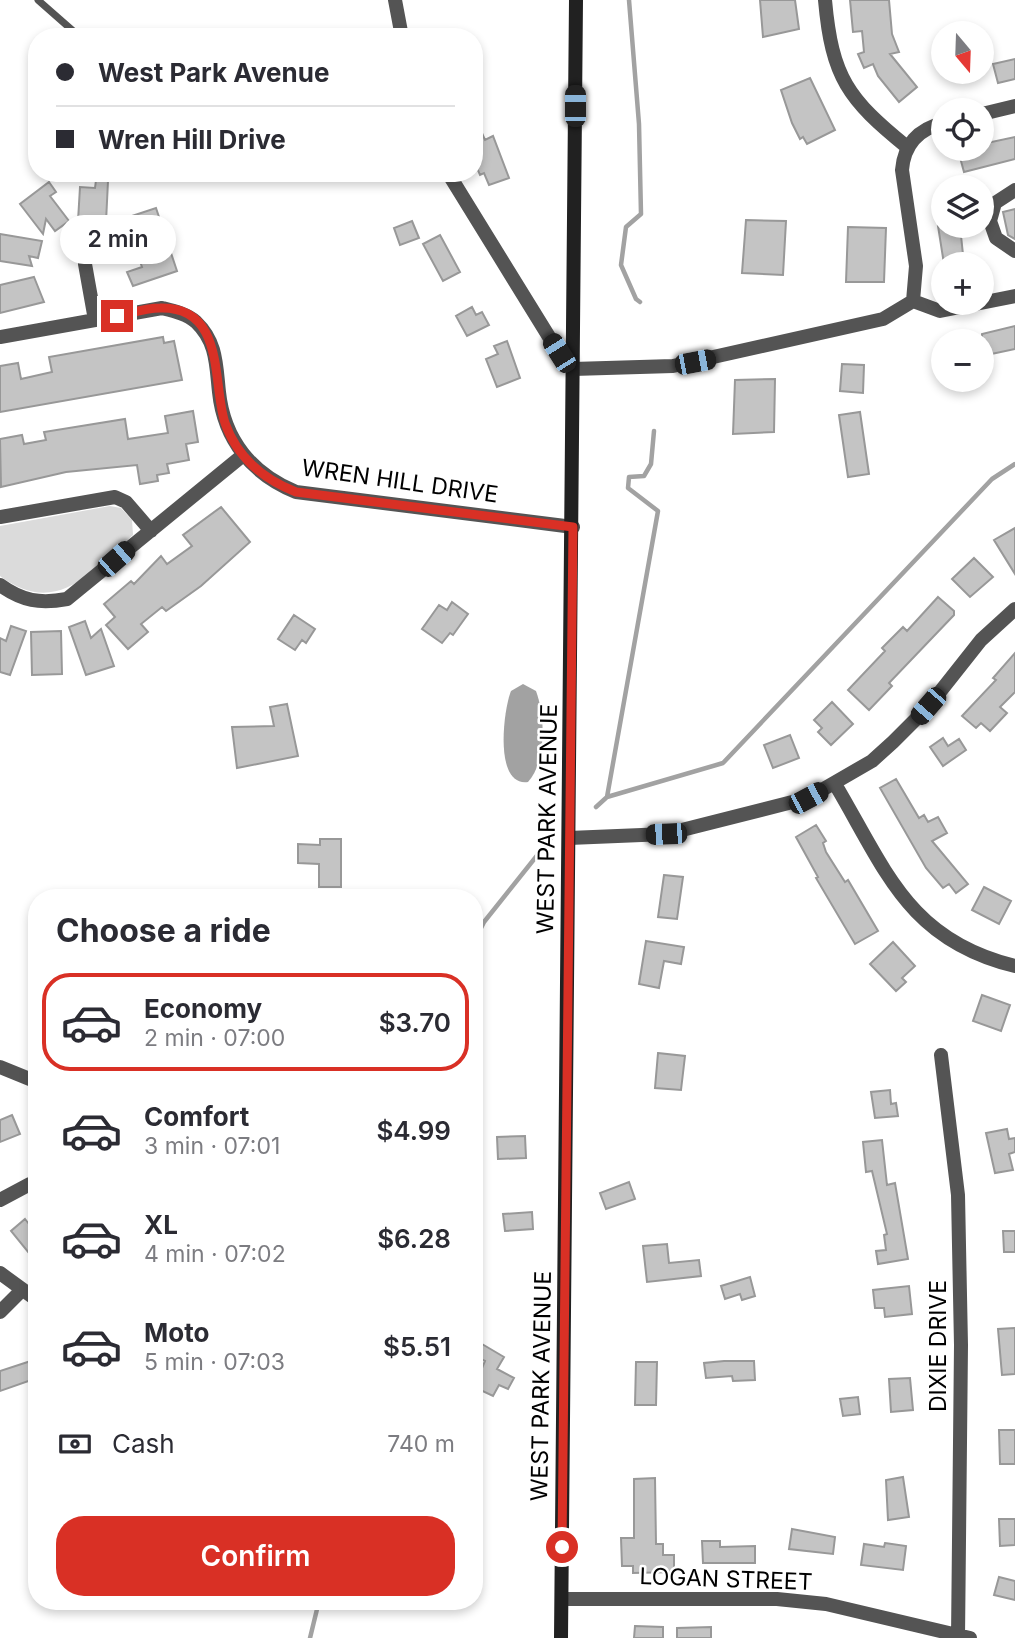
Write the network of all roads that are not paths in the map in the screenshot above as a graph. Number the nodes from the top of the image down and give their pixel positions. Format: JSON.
{"nodes":[{"id":1,"x":38,"y":0,"type":"edge"},
{"id":2,"x":395,"y":0,"type":"edge"},
{"id":3,"x":576,"y":0,"type":"edge"},
{"id":4,"x":825,"y":0,"type":"edge"},
{"id":5,"x":70,"y":28,"type":"edge"},
{"id":6,"x":400,"y":28,"type":"edge"},
{"id":7,"x":1015,"y":106,"type":"edge"},
{"id":8,"x":994,"y":111,"type":"edge"},
{"id":9,"x":931,"y":127,"type":"edge"},
{"id":10,"x":907,"y":147,"type":"junction"},
{"id":11,"x":454,"y":182,"type":"edge"},
{"id":12,"x":1015,"y":190,"type":"edge"},
{"id":13,"x":1015,"y":251,"type":"edge"},
{"id":14,"x":85,"y":264,"type":"dead end"},
{"id":15,"x":1015,"y":296,"type":"edge"},
{"id":16,"x":913,"y":301,"type":"junction"},
{"id":17,"x":95,"y":320,"type":"junction"},
{"id":18,"x":0,"y":337,"type":"edge"},
{"id":19,"x":572,"y":369,"type":"junction"},
{"id":20,"x":242,"y":456,"type":"junction"},
{"id":21,"x":0,"y":517,"type":"edge"},
{"id":22,"x":573,"y":527,"type":"junction"},
{"id":23,"x":151,"y":531,"type":"junction"},
{"id":24,"x":0,"y":585,"type":"edge"},
{"id":25,"x":1015,"y":609,"type":"edge"},
{"id":26,"x":835,"y":784,"type":"junction"},
{"id":27,"x":569,"y":838,"type":"junction"},
{"id":28,"x":1015,"y":966,"type":"edge"},
{"id":29,"x":941,"y":1055,"type":"dead end"},
{"id":30,"x":0,"y":1067,"type":"edge"},
{"id":31,"x":28,"y":1079,"type":"edge"},
{"id":32,"x":28,"y":1185,"type":"edge"},
{"id":33,"x":0,"y":1200,"type":"edge"},
{"id":34,"x":0,"y":1273,"type":"edge"},
{"id":35,"x":21,"y":1291,"type":"junction"},
{"id":36,"x":28,"y":1295,"type":"edge"},
{"id":37,"x":0,"y":1312,"type":"edge"},
{"id":38,"x":562,"y":1599,"type":"junction"},
{"id":39,"x":962,"y":1637,"type":"edge"},
{"id":40,"x":561,"y":1638,"type":"edge"}],
"edges":[{"from":1,"to":5,"type":"lane"},
{"from":2,"to":6,"type":"street"},
{"from":3,"to":19,"type":"main road","name":"WEST PARK AVENUE"},
{"from":4,"to":10,"type":"street"},
{"from":7,"to":8,"type":"street"},
{"from":9,"to":10,"type":"street"},
{"from":10,"to":16,"type":"street"},
{"from":11,"to":19,"type":"street"},
{"from":12,"to":13,"type":"street"},
{"from":14,"to":17,"type":"street"},
{"from":15,"to":16,"type":"street"},
{"from":16,"to":19,"type":"street"},
{"from":17,"to":18,"type":"street","name":"WREN HILL DRIVE"},
{"from":17,"to":20,"type":"street","name":"WREN HILL DRIVE"},
{"from":19,"to":22,"type":"main road","name":"WEST PARK AVENUE"},
{"from":20,"to":22,"type":"street","name":"WREN HILL DRIVE"},
{"from":20,"to":23,"type":"street"},
{"from":21,"to":23,"type":"street"},
{"from":22,"to":27,"type":"main road","name":"WEST PARK AVENUE"},
{"from":23,"to":24,"type":"street"},
{"from":25,"to":26,"type":"street"},
{"from":26,"to":27,"type":"street"},
{"from":26,"to":28,"type":"street"},
{"from":27,"to":38,"type":"main road","name":"WEST PARK AVENUE"},
{"from":29,"to":39,"type":"street","name":"DIXIE DRIVE"},
{"from":30,"to":31,"type":"street"},
{"from":32,"to":33,"type":"street"},
{"from":34,"to":35,"type":"street"},
{"from":35,"to":36,"type":"street"},
{"from":35,"to":37,"type":"street"},
{"from":38,"to":39,"type":"street","name":"LOGAN STREET"},
{"from":38,"to":40,"type":"main road","name":"WEST PARK AVENUE"}]}
